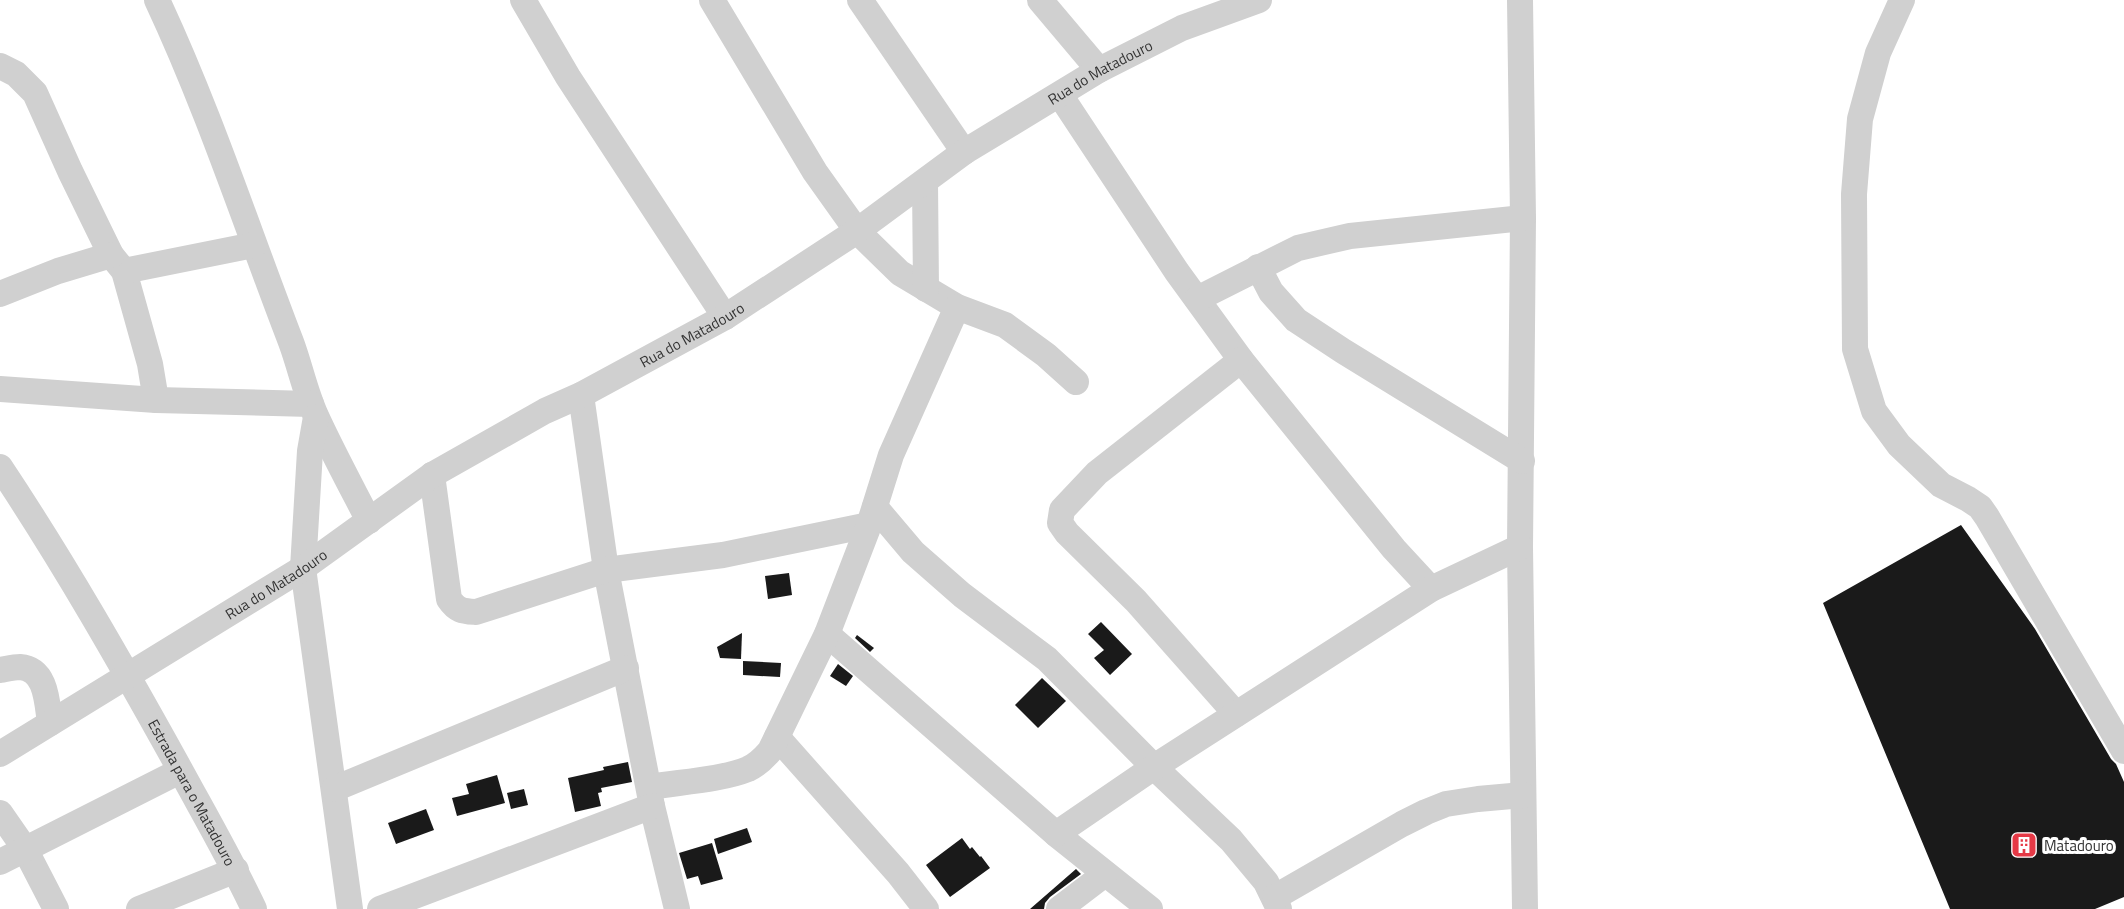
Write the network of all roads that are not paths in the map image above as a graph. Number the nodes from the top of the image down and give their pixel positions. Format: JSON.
{"nodes":[{"id":1,"x":157,"y":0,"type":"edge"},
{"id":2,"x":523,"y":0,"type":"edge"},
{"id":3,"x":712,"y":0,"type":"edge"},
{"id":4,"x":860,"y":0,"type":"edge"},
{"id":5,"x":1040,"y":0,"type":"edge"},
{"id":6,"x":1259,"y":0,"type":"edge"},
{"id":7,"x":1520,"y":0,"type":"edge"},
{"id":8,"x":1902,"y":0,"type":"edge"},
{"id":9,"x":0,"y":66,"type":"edge"},
{"id":10,"x":1099,"y":70,"type":"junction"},
{"id":11,"x":1060,"y":95,"type":"junction"},
{"id":12,"x":964,"y":152,"type":"junction"},
{"id":13,"x":925,"y":182,"type":"junction"},
{"id":14,"x":1523,"y":218,"type":"junction"},
{"id":15,"x":856,"y":231,"type":"junction"},
{"id":16,"x":254,"y":245,"type":"junction"},
{"id":17,"x":117,"y":263,"type":"junction"},
{"id":18,"x":1258,"y":267,"type":"junction"},
{"id":19,"x":926,"y":289,"type":"junction"},
{"id":20,"x":0,"y":294,"type":"edge"},
{"id":21,"x":1197,"y":299,"type":"junction"},
{"id":22,"x":957,"y":307,"type":"junction"},
{"id":23,"x":725,"y":317,"type":"junction"},
{"id":24,"x":1241,"y":360,"type":"junction"},
{"id":25,"x":1077,"y":382,"type":"dead end"},
{"id":26,"x":0,"y":389,"type":"edge"},
{"id":27,"x":581,"y":395,"type":"junction"},
{"id":28,"x":156,"y":400,"type":"junction"},
{"id":29,"x":313,"y":410,"type":"junction"},
{"id":30,"x":1522,"y":461,"type":"junction"},
{"id":31,"x":0,"y":467,"type":"edge"},
{"id":32,"x":432,"y":475,"type":"junction"},
{"id":33,"x":872,"y":516,"type":"junction"},
{"id":34,"x":369,"y":521,"type":"junction"},
{"id":35,"x":1520,"y":547,"type":"junction"},
{"id":36,"x":303,"y":568,"type":"junction"},
{"id":37,"x":606,"y":570,"type":"junction"},
{"id":38,"x":1431,"y":589,"type":"junction"},
{"id":39,"x":826,"y":634,"type":"junction"},
{"id":40,"x":626,"y":668,"type":"junction"},
{"id":41,"x":0,"y":670,"type":"edge"},
{"id":42,"x":129,"y":676,"type":"junction"},
{"id":43,"x":1236,"y":714,"type":"junction"},
{"id":44,"x":50,"y":723,"type":"junction"},
{"id":45,"x":777,"y":737,"type":"junction"},
{"id":46,"x":2124,"y":752,"type":"edge"},
{"id":47,"x":0,"y":753,"type":"edge"},
{"id":48,"x":1154,"y":767,"type":"junction"},
{"id":49,"x":180,"y":771,"type":"junction"},
{"id":50,"x":334,"y":789,"type":"junction"},
{"id":51,"x":1523,"y":795,"type":"junction"},
{"id":52,"x":651,"y":796,"type":"junction"},
{"id":53,"x":0,"y":813,"type":"edge"},
{"id":54,"x":1056,"y":834,"type":"junction"},
{"id":55,"x":25,"y":849,"type":"junction"},
{"id":56,"x":0,"y":862,"type":"edge"},
{"id":57,"x":236,"y":870,"type":"junction"},
{"id":58,"x":1105,"y":874,"type":"junction"},
{"id":59,"x":1277,"y":903,"type":"edge"},
{"id":60,"x":56,"y":909,"type":"edge"},
{"id":61,"x":139,"y":909,"type":"edge"},
{"id":62,"x":254,"y":909,"type":"edge"},
{"id":63,"x":350,"y":909,"type":"edge"},
{"id":64,"x":380,"y":909,"type":"edge"},
{"id":65,"x":678,"y":909,"type":"edge"},
{"id":66,"x":926,"y":909,"type":"edge"},
{"id":67,"x":1059,"y":909,"type":"edge"},
{"id":68,"x":1150,"y":909,"type":"edge"},
{"id":69,"x":1525,"y":909,"type":"edge"}],
"edges":[{"from":1,"to":16,"type":"street"},
{"from":2,"to":23,"type":"street"},
{"from":3,"to":15,"type":"street"},
{"from":4,"to":12,"type":"street"},
{"from":5,"to":10,"type":"street"},
{"from":6,"to":10,"type":"street","name":"Rua do Matadouro"},
{"from":7,"to":14,"type":"street"},
{"from":8,"to":46,"type":"street"},
{"from":9,"to":17,"type":"street"},
{"from":10,"to":11,"type":"street","name":"Rua do Matadouro"},
{"from":11,"to":12,"type":"street","name":"Rua do Matadouro"},
{"from":11,"to":21,"type":"street"},
{"from":12,"to":13,"type":"street","name":"Rua do Matadouro"},
{"from":13,"to":15,"type":"street","name":"Rua do Matadouro"},
{"from":13,"to":19,"type":"street"},
{"from":14,"to":18,"type":"street"},
{"from":14,"to":30,"type":"street"},
{"from":15,"to":19,"type":"street"},
{"from":15,"to":23,"type":"street","name":"Rua do Matadouro"},
{"from":16,"to":17,"type":"street"},
{"from":16,"to":29,"type":"street"},
{"from":17,"to":20,"type":"street"},
{"from":17,"to":28,"type":"street"},
{"from":18,"to":21,"type":"street"},
{"from":18,"to":30,"type":"street"},
{"from":19,"to":22,"type":"street"},
{"from":21,"to":24,"type":"street"},
{"from":22,"to":25,"type":"street"},
{"from":22,"to":33,"type":"street"},
{"from":23,"to":27,"type":"street","name":"Rua do Matadouro"},
{"from":24,"to":38,"type":"street"},
{"from":24,"to":43,"type":"street"},
{"from":26,"to":28,"type":"street"},
{"from":27,"to":32,"type":"street","name":"Rua do Matadouro"},
{"from":27,"to":37,"type":"street"},
{"from":28,"to":29,"type":"street"},
{"from":29,"to":34,"type":"street"},
{"from":29,"to":36,"type":"street"},
{"from":30,"to":35,"type":"street"},
{"from":31,"to":42,"type":"street","name":"Estrada para o Matadouro"},
{"from":32,"to":34,"type":"street","name":"Rua do Matadouro"},
{"from":32,"to":37,"type":"street"},
{"from":33,"to":37,"type":"street"},
{"from":33,"to":39,"type":"street"},
{"from":33,"to":48,"type":"street"},
{"from":34,"to":36,"type":"street","name":"Rua do Matadouro"},
{"from":35,"to":38,"type":"street"},
{"from":35,"to":51,"type":"street"},
{"from":36,"to":42,"type":"street","name":"Rua do Matadouro"},
{"from":36,"to":50,"type":"street"},
{"from":37,"to":40,"type":"street"},
{"from":38,"to":43,"type":"street"},
{"from":39,"to":45,"type":"street"},
{"from":39,"to":54,"type":"street"},
{"from":40,"to":50,"type":"street"},
{"from":40,"to":52,"type":"street"},
{"from":41,"to":44,"type":"street"},
{"from":42,"to":44,"type":"street","name":"Rua do Matadouro"},
{"from":42,"to":49,"type":"street","name":"Estrada para o Matadouro"},
{"from":43,"to":48,"type":"street"},
{"from":44,"to":47,"type":"street","name":"Rua do Matadouro"},
{"from":45,"to":52,"type":"street"},
{"from":45,"to":66,"type":"street"},
{"from":48,"to":54,"type":"street"},
{"from":48,"to":59,"type":"street"},
{"from":49,"to":55,"type":"street"},
{"from":49,"to":57,"type":"street","name":"Estrada para o Matadouro"},
{"from":50,"to":63,"type":"street"},
{"from":51,"to":59,"type":"street"},
{"from":51,"to":69,"type":"street"},
{"from":52,"to":64,"type":"street"},
{"from":52,"to":65,"type":"street"},
{"from":53,"to":55,"type":"street"},
{"from":54,"to":58,"type":"street"},
{"from":55,"to":56,"type":"street"},
{"from":55,"to":60,"type":"street"},
{"from":57,"to":61,"type":"street"},
{"from":57,"to":62,"type":"street","name":"Estrada para o Matadouro"},
{"from":58,"to":67,"type":"street"},
{"from":58,"to":68,"type":"street"}]}
